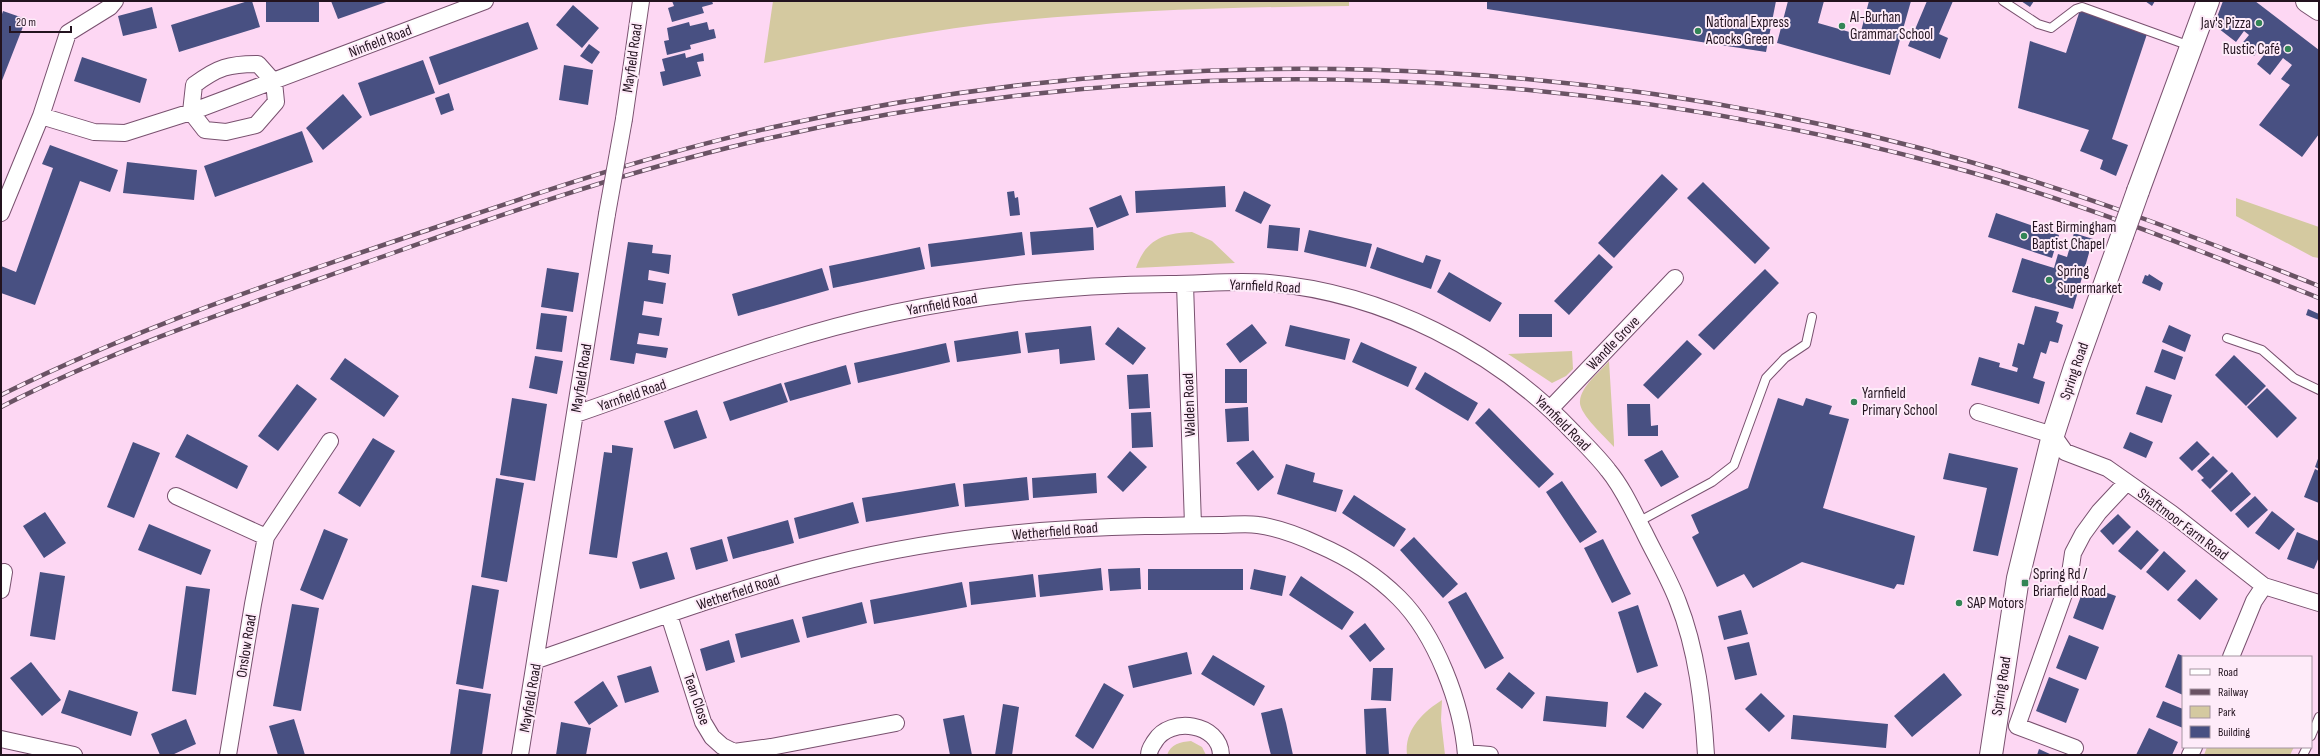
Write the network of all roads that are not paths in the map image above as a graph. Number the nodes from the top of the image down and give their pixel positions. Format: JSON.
{"nodes":[{"id":1,"x":115,"y":1,"type":"edge"},
{"id":2,"x":485,"y":1,"type":"edge"},
{"id":3,"x":641,"y":1,"type":"edge"},
{"id":4,"x":2004,"y":1,"type":"edge"},
{"id":5,"x":2208,"y":1,"type":"edge"},
{"id":6,"x":2307,"y":1,"type":"edge"},
{"id":7,"x":2319,"y":9,"type":"edge"},
{"id":8,"x":2190,"y":46,"type":"junction"},
{"id":9,"x":274,"y":82,"type":"junction"},
{"id":10,"x":190,"y":112,"type":"junction"},
{"id":11,"x":42,"y":116,"type":"junction"},
{"id":12,"x":1,"y":213,"type":"edge"},
{"id":13,"x":1675,"y":278,"type":"dead end"},
{"id":14,"x":1185,"y":284,"type":"junction"},
{"id":15,"x":1812,"y":316,"type":"dead end"},
{"id":16,"x":2227,"y":338,"type":"dead end"},
{"id":17,"x":2319,"y":390,"type":"edge"},
{"id":18,"x":1551,"y":408,"type":"junction"},
{"id":19,"x":1978,"y":412,"type":"dead end"},
{"id":20,"x":576,"y":414,"type":"junction"},
{"id":21,"x":2053,"y":435,"type":"junction"},
{"id":22,"x":330,"y":441,"type":"dead end"},
{"id":23,"x":2127,"y":482,"type":"junction"},
{"id":24,"x":176,"y":496,"type":"dead end"},
{"id":25,"x":1638,"y":522,"type":"junction"},
{"id":26,"x":1193,"y":525,"type":"junction"},
{"id":27,"x":266,"y":537,"type":"junction"},
{"id":28,"x":4,"y":572,"type":"dead end"},
{"id":29,"x":2264,"y":586,"type":"junction"},
{"id":30,"x":1,"y":590,"type":"edge"},
{"id":31,"x":2319,"y":603,"type":"edge"},
{"id":32,"x":669,"y":615,"type":"junction"},
{"id":33,"x":2232,"y":656,"type":"edge"},
{"id":34,"x":537,"y":660,"type":"junction"},
{"id":35,"x":2319,"y":717,"type":"edge"},
{"id":36,"x":896,"y":723,"type":"dead end"},
{"id":37,"x":2312,"y":734,"type":"edge"},
{"id":38,"x":1,"y":739,"type":"edge"},
{"id":39,"x":2075,"y":748,"type":"dead end"},
{"id":40,"x":1466,"y":754,"type":"edge"},
{"id":41,"x":74,"y":755,"type":"edge"},
{"id":42,"x":228,"y":755,"type":"edge"},
{"id":43,"x":520,"y":755,"type":"edge"},
{"id":44,"x":1150,"y":755,"type":"edge"},
{"id":45,"x":1221,"y":755,"type":"edge"},
{"id":46,"x":1490,"y":755,"type":"edge"},
{"id":47,"x":1706,"y":755,"type":"edge"},
{"id":48,"x":1991,"y":755,"type":"edge"}],
"edges":[{"from":1,"to":11,"type":"street"},
{"from":2,"to":9,"type":"street","name":"Ninfield Road"},
{"from":3,"to":20,"type":"street","name":"Mayfield Road","bridge":true},
{"from":4,"to":8,"type":"lane"},
{"from":5,"to":8,"type":"street","name":"Spring Road"},
{"from":6,"to":7,"type":"street"},
{"from":8,"to":21,"type":"street","name":"Spring Road","bridge":true},
{"from":9,"to":10,"type":"street","name":"Ninfield Road"},
{"from":9,"to":10,"type":"street"},
{"from":9,"to":10,"type":"street"},
{"from":10,"to":11,"type":"street","name":"Ninfield Road"},
{"from":11,"to":12,"type":"street"},
{"from":13,"to":18,"type":"street","name":"Wandle Grove"},
{"from":14,"to":18,"type":"street","name":"Yarnfield Road"},
{"from":14,"to":20,"type":"street","name":"Yarnfield Road"},
{"from":14,"to":26,"type":"street","name":"Walden Road"},
{"from":15,"to":25,"type":"lane"},
{"from":16,"to":17,"type":"lane"},
{"from":18,"to":25,"type":"street","name":"Yarnfield Road"},
{"from":19,"to":21,"type":"street"},
{"from":20,"to":34,"type":"street","name":"Mayfield Road"},
{"from":21,"to":23,"type":"street","name":"Shaftmoor Farm Road"},
{"from":21,"to":48,"type":"street","name":"Spring Road"},
{"from":22,"to":27,"type":"street","name":"Onslow Road"},
{"from":23,"to":29,"type":"street","name":"Shaftmoor Farm Road"},
{"from":23,"to":39,"type":"street"},
{"from":24,"to":27,"type":"street"},
{"from":25,"to":47,"type":"street","name":"Yarnfield Road"},
{"from":26,"to":32,"type":"street","name":"Wetherfield Road"},
{"from":26,"to":40,"type":"street","name":"Wetherfield Road"},
{"from":27,"to":42,"type":"street","name":"Onslow Road"},
{"from":28,"to":30,"type":"street"},
{"from":29,"to":31,"type":"street","name":"Shaftmoor Farm Road"},
{"from":29,"to":33,"type":"street"},
{"from":32,"to":34,"type":"street","name":"Wetherfield Road"},
{"from":32,"to":36,"type":"street","name":"Tean Close"},
{"from":34,"to":43,"type":"street","name":"Mayfield Road"},
{"from":35,"to":37,"type":"lane"},
{"from":38,"to":41,"type":"street"},
{"from":40,"to":46,"type":"street"},
{"from":44,"to":45,"type":"street"}]}
